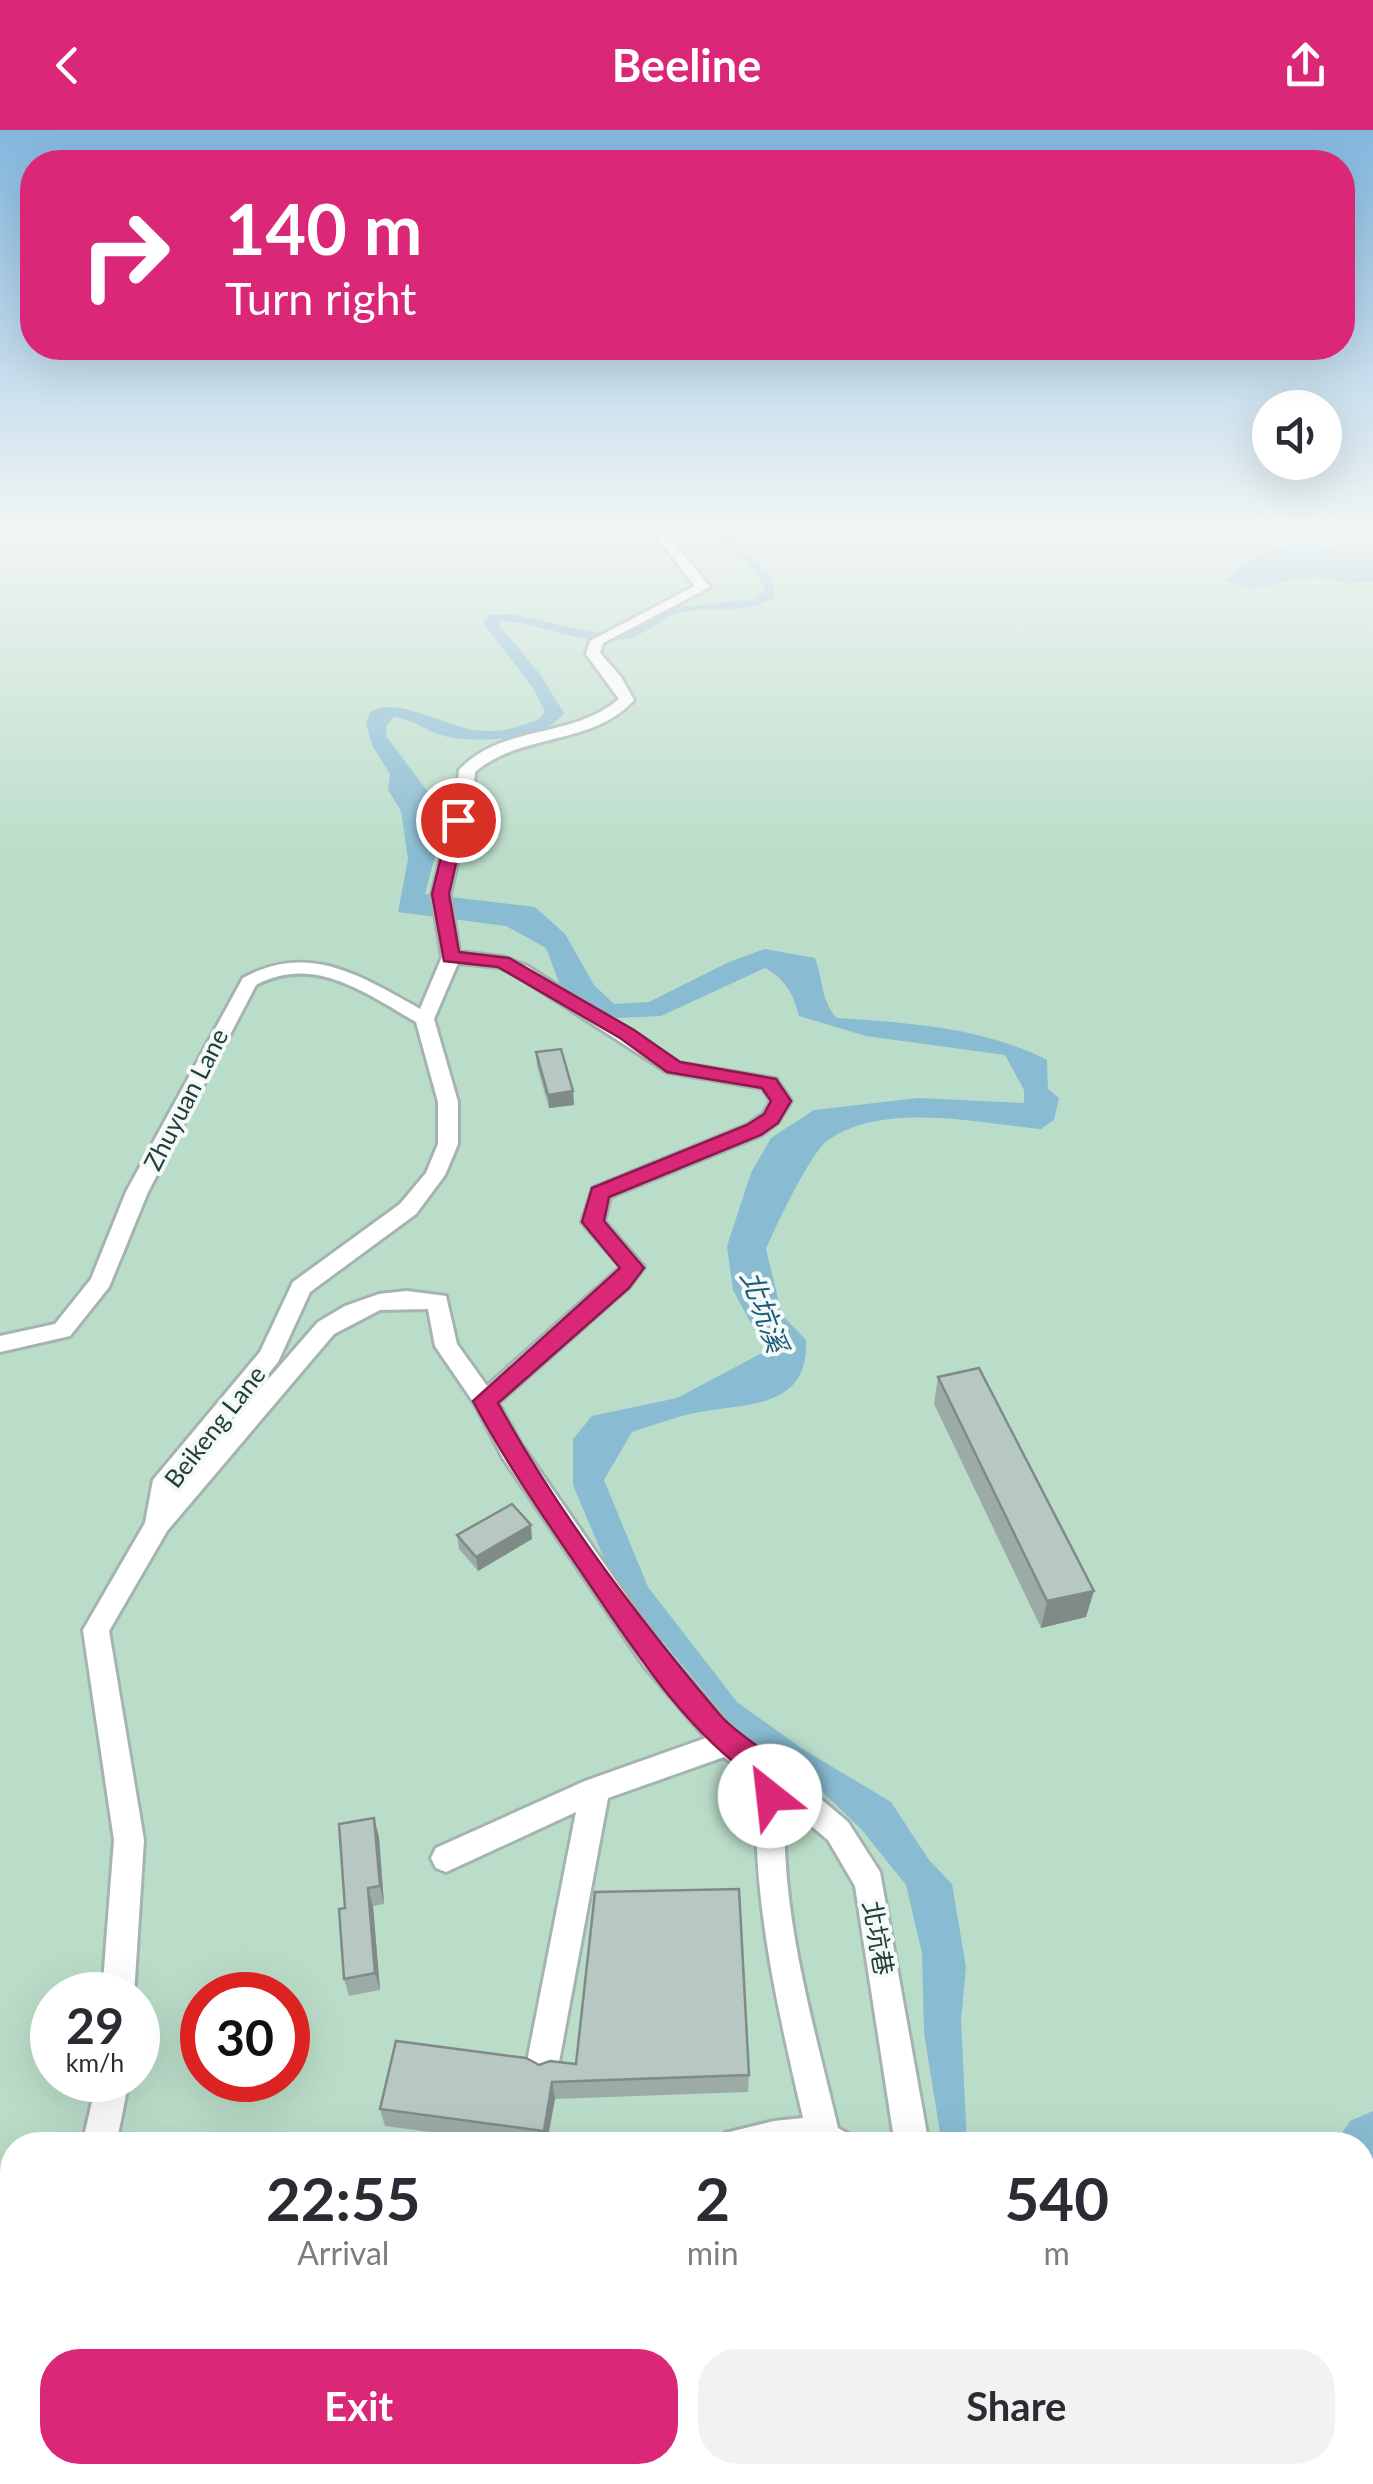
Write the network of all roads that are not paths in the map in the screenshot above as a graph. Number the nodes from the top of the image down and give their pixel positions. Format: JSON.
{"nodes":[{"id":1,"x":601,"y":638,"type":"edge"},
{"id":2,"x":451,"y":957,"type":"junction"},
{"id":3,"x":425,"y":1019,"type":"junction"},
{"id":4,"x":0,"y":1344,"type":"edge"},
{"id":5,"x":485,"y":1401,"type":"junction"},
{"id":6,"x":158,"y":1524,"type":"junction"},
{"id":7,"x":727,"y":1743,"type":"junction"},
{"id":8,"x":772,"y":1775,"type":"junction"},
{"id":9,"x":596,"y":1790,"type":"junction"},
{"id":10,"x":446,"y":1858,"type":"dead end"},
{"id":11,"x":120,"y":1972,"type":"edge"},
{"id":12,"x":543,"y":2062,"type":"edge"},
{"id":13,"x":108,"y":2102,"type":"edge"},
{"id":14,"x":102,"y":2132,"type":"edge"},
{"id":15,"x":827,"y":2132,"type":"edge"},
{"id":16,"x":910,"y":2132,"type":"edge"}],
"edges":[{"from":1,"to":2,"type":"street"},
{"from":2,"to":3,"type":"street"},
{"from":2,"to":5,"type":"street"},
{"from":3,"to":4,"type":"street","name":"Zhuyuan Lane"},
{"from":3,"to":6,"type":"street","name":"Beikeng Lane"},
{"from":5,"to":6,"type":"street","name":"北坑巷"},
{"from":5,"to":7,"type":"street","name":"北坑巷"},
{"from":6,"to":11,"type":"street","name":"Beikeng Lane"},
{"from":7,"to":8,"type":"street","name":"北坑巷"},
{"from":7,"to":9,"type":"street"},
{"from":8,"to":15,"type":"street"},
{"from":8,"to":16,"type":"street","name":"北坑巷"},
{"from":9,"to":10,"type":"street"},
{"from":9,"to":12,"type":"street"},
{"from":13,"to":14,"type":"street"}]}
